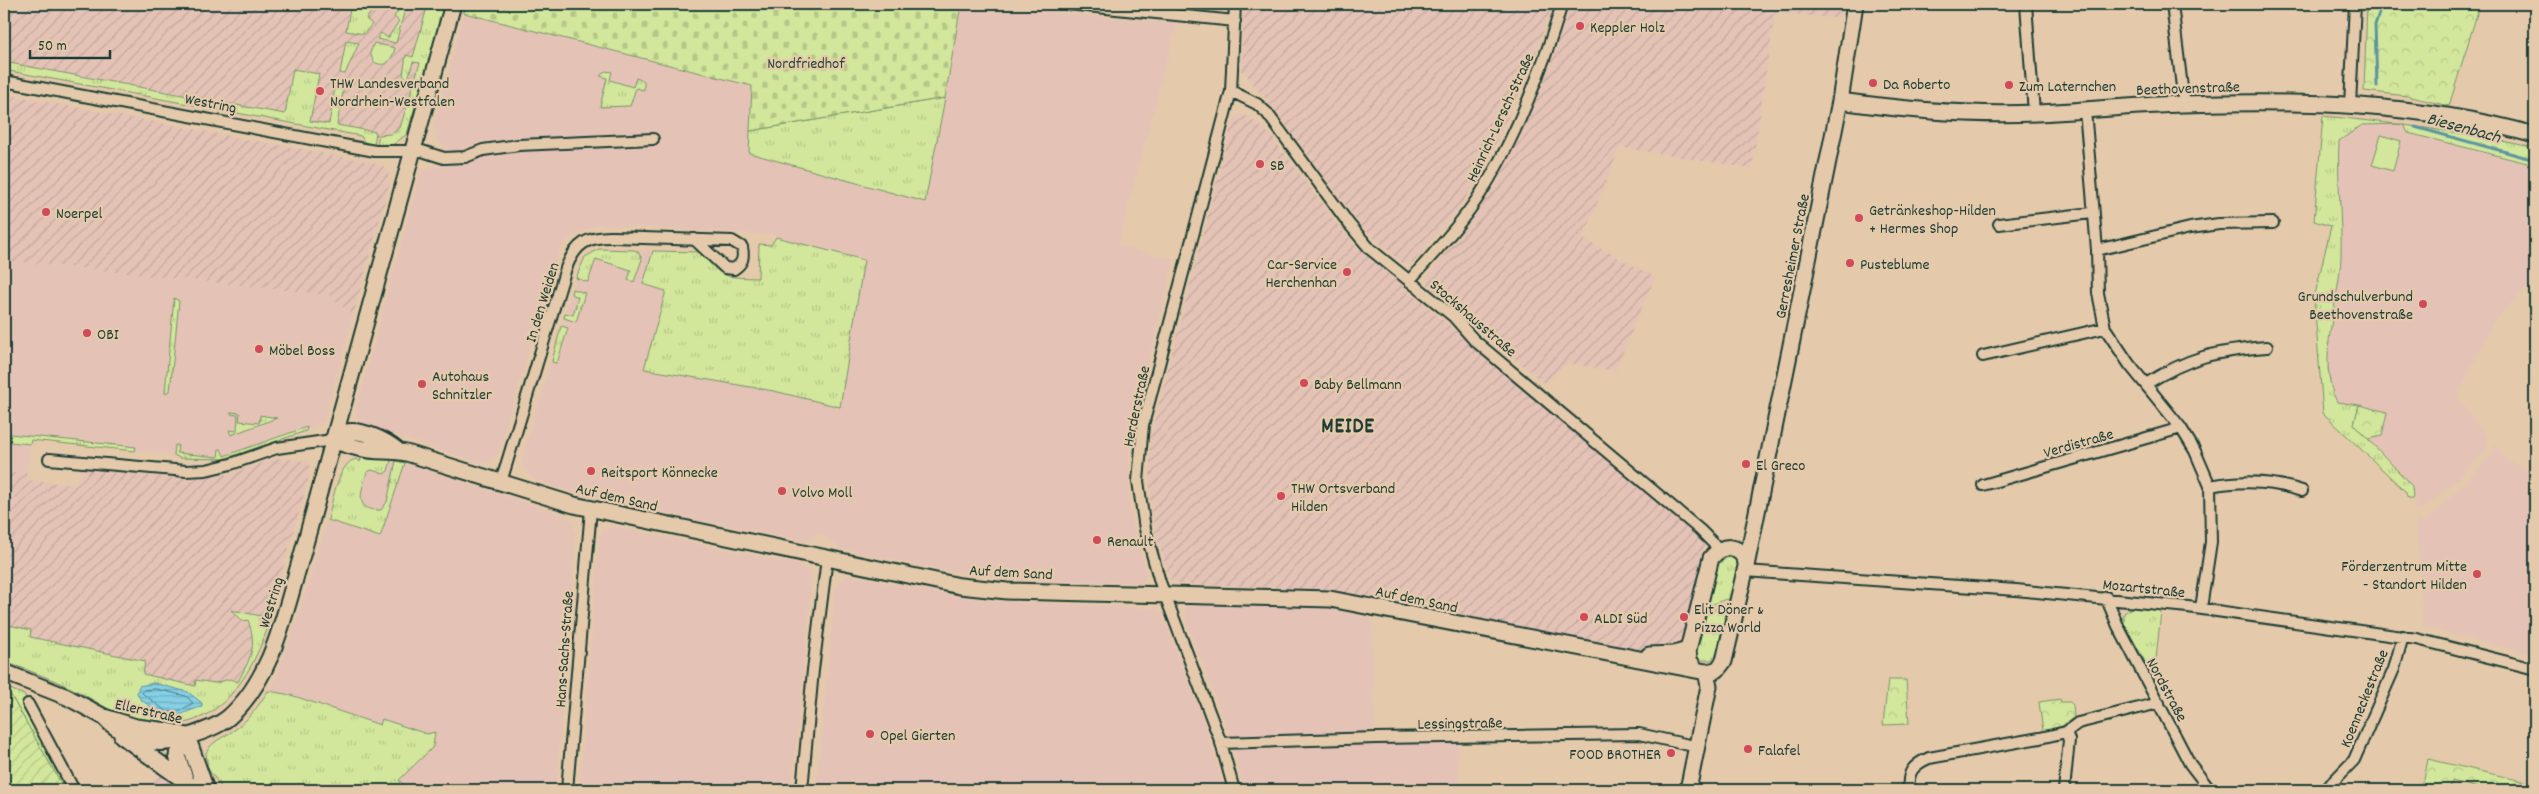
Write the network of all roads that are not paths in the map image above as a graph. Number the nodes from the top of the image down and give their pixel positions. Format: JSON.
{"nodes":[{"id":1,"x":453,"y":4,"type":"edge"},
{"id":2,"x":1067,"y":4,"type":"edge"},
{"id":3,"x":1235,"y":4,"type":"edge"},
{"id":4,"x":1562,"y":4,"type":"edge"},
{"id":5,"x":1855,"y":4,"type":"edge"},
{"id":6,"x":2026,"y":4,"type":"edge"},
{"id":7,"x":2172,"y":4,"type":"edge"},
{"id":8,"x":2355,"y":4,"type":"edge"},
{"id":9,"x":1235,"y":22,"type":"junction"},
{"id":10,"x":4,"y":81,"type":"edge"},
{"id":11,"x":1231,"y":91,"type":"junction"},
{"id":12,"x":1840,"y":101,"type":"junction"},
{"id":13,"x":2184,"y":104,"type":"junction"},
{"id":14,"x":2350,"y":105,"type":"junction"},
{"id":15,"x":2085,"y":110,"type":"junction"},
{"id":16,"x":2034,"y":113,"type":"junction"},
{"id":17,"x":2535,"y":135,"type":"edge"},
{"id":18,"x":653,"y":139,"type":"dead end"},
{"id":19,"x":412,"y":151,"type":"junction"},
{"id":20,"x":2092,"y":213,"type":"junction"},
{"id":21,"x":2273,"y":223,"type":"dead end"},
{"id":22,"x":1999,"y":224,"type":"dead end"},
{"id":23,"x":694,"y":239,"type":"junction"},
{"id":24,"x":2097,"y":250,"type":"junction"},
{"id":25,"x":1409,"y":281,"type":"junction"},
{"id":26,"x":2105,"y":328,"type":"junction"},
{"id":27,"x":2267,"y":346,"type":"dead end"},
{"id":28,"x":1983,"y":356,"type":"dead end"},
{"id":29,"x":2146,"y":384,"type":"junction"},
{"id":30,"x":2181,"y":428,"type":"junction"},
{"id":31,"x":332,"y":440,"type":"junction"},
{"id":32,"x":49,"y":459,"type":"dead end"},
{"id":33,"x":501,"y":482,"type":"junction"},
{"id":34,"x":1983,"y":485,"type":"dead end"},
{"id":35,"x":2210,"y":486,"type":"junction"},
{"id":36,"x":2302,"y":491,"type":"dead end"},
{"id":37,"x":591,"y":509,"type":"junction"},
{"id":38,"x":1755,"y":513,"type":"junction"},
{"id":39,"x":1725,"y":548,"type":"junction"},
{"id":40,"x":827,"y":558,"type":"junction"},
{"id":41,"x":1745,"y":566,"type":"junction"},
{"id":42,"x":1165,"y":594,"type":"junction"},
{"id":43,"x":2106,"y":597,"type":"junction"},
{"id":44,"x":2201,"y":608,"type":"junction"},
{"id":45,"x":2403,"y":636,"type":"junction"},
{"id":46,"x":1688,"y":650,"type":"junction"},
{"id":47,"x":1635,"y":657,"type":"junction"},
{"id":48,"x":2535,"y":669,"type":"edge"},
{"id":49,"x":1706,"y":670,"type":"junction"},
{"id":50,"x":4,"y":672,"type":"edge"},
{"id":51,"x":2159,"y":703,"type":"junction"},
{"id":52,"x":28,"y":704,"type":"dead end"},
{"id":53,"x":107,"y":721,"type":"junction"},
{"id":54,"x":2066,"y":732,"type":"junction"},
{"id":55,"x":187,"y":736,"type":"junction"},
{"id":56,"x":1699,"y":742,"type":"junction"},
{"id":57,"x":1221,"y":743,"type":"junction"},
{"id":58,"x":192,"y":786,"type":"edge"},
{"id":59,"x":74,"y":790,"type":"edge"},
{"id":60,"x":206,"y":790,"type":"edge"},
{"id":61,"x":567,"y":790,"type":"edge"},
{"id":62,"x":802,"y":790,"type":"edge"},
{"id":63,"x":1234,"y":790,"type":"edge"},
{"id":64,"x":1688,"y":790,"type":"edge"},
{"id":65,"x":1909,"y":790,"type":"edge"},
{"id":66,"x":2064,"y":790,"type":"edge"},
{"id":67,"x":2210,"y":790,"type":"edge"},
{"id":68,"x":2325,"y":790,"type":"edge"}],
"edges":[{"from":1,"to":19,"type":"street","name":"Westring"},
{"from":2,"to":9,"type":"street"},
{"from":3,"to":9,"type":"street","name":"Herderstraße"},
{"from":4,"to":25,"type":"street","name":"Heinrich-Lersch-Straße"},
{"from":5,"to":12,"type":"street","name":"Gerresheimer Straße"},
{"from":6,"to":16,"type":"street"},
{"from":7,"to":13,"type":"street"},
{"from":8,"to":14,"type":"street"},
{"from":9,"to":11,"type":"street","name":"Herderstraße"},
{"from":10,"to":19,"type":"street","name":"Westring"},
{"from":11,"to":25,"type":"street","name":"Stockshausstraße"},
{"from":11,"to":42,"type":"street","name":"Herderstraße"},
{"from":12,"to":16,"type":"street","name":"Beethovenstraße"},
{"from":12,"to":38,"type":"street","name":"Gerresheimer Straße"},
{"from":13,"to":14,"type":"street","name":"Beethovenstraße"},
{"from":13,"to":15,"type":"street","name":"Beethovenstraße"},
{"from":14,"to":17,"type":"street","name":"Beethovenstraße"},
{"from":15,"to":16,"type":"street","name":"Beethovenstraße"},
{"from":15,"to":20,"type":"street"},
{"from":18,"to":19,"type":"street","name":"Westring"},
{"from":19,"to":31,"type":"street","name":"Westring"},
{"from":20,"to":22,"type":"street"},
{"from":20,"to":24,"type":"street"},
{"from":21,"to":24,"type":"street"},
{"from":23,"to":23,"type":"street","name":"In den Weiden"},
{"from":23,"to":33,"type":"street","name":"In den Weiden"},
{"from":24,"to":26,"type":"street"},
{"from":25,"to":39,"type":"street","name":"Stockshausstraße"},
{"from":26,"to":28,"type":"street"},
{"from":26,"to":29,"type":"street"},
{"from":27,"to":29,"type":"street"},
{"from":29,"to":30,"type":"street"},
{"from":30,"to":34,"type":"street","name":"Verdistraße"},
{"from":30,"to":35,"type":"street"},
{"from":31,"to":32,"type":"street"},
{"from":31,"to":33,"type":"street","name":"Auf dem Sand"},
{"from":31,"to":55,"type":"street","name":"Westring"},
{"from":33,"to":37,"type":"street","name":"Auf dem Sand"},
{"from":35,"to":36,"type":"street"},
{"from":35,"to":44,"type":"street"},
{"from":37,"to":40,"type":"street","name":"Auf dem Sand"},
{"from":37,"to":61,"type":"street","name":"Hans-Sachs-Straße"},
{"from":38,"to":39,"type":"street","name":"Gerresheimer Straße"},
{"from":38,"to":41,"type":"street","name":"Gerresheimer Straße"},
{"from":39,"to":41,"type":"street"},
{"from":39,"to":46,"type":"street","name":"Gerresheimer Straße"},
{"from":40,"to":42,"type":"street","name":"Auf dem Sand"},
{"from":40,"to":62,"type":"street"},
{"from":41,"to":43,"type":"street","name":"Mozartstraße"},
{"from":41,"to":49,"type":"street","name":"Gerresheimer Straße"},
{"from":42,"to":47,"type":"street","name":"Auf dem Sand"},
{"from":42,"to":57,"type":"street","name":"Herderstraße"},
{"from":43,"to":44,"type":"street","name":"Mozartstraße"},
{"from":43,"to":51,"type":"street","name":"Nordstraße"},
{"from":44,"to":45,"type":"street","name":"Mozartstraße"},
{"from":45,"to":48,"type":"street","name":"Mozartstraße"},
{"from":45,"to":68,"type":"street","name":"Koenneckestraße"},
{"from":46,"to":47,"type":"street","name":"Auf dem Sand"},
{"from":46,"to":49,"type":"street","name":"Gerresheimer Straße"},
{"from":47,"to":49,"type":"street","name":"Auf dem Sand"},
{"from":49,"to":56,"type":"street","name":"Gerresheimer Straße"},
{"from":50,"to":53,"type":"street","name":"Ellerstraße"},
{"from":51,"to":54,"type":"street"},
{"from":51,"to":67,"type":"street","name":"Nordstraße"},
{"from":52,"to":59,"type":"street"},
{"from":53,"to":55,"type":"street","name":"Ellerstraße"},
{"from":53,"to":58,"type":"street"},
{"from":54,"to":65,"type":"street"},
{"from":54,"to":66,"type":"street"},
{"from":55,"to":58,"type":"street","name":"Ellerstraße"},
{"from":55,"to":60,"type":"street","name":"Ellerstraße"},
{"from":56,"to":57,"type":"street","name":"Lessingstraße"},
{"from":56,"to":64,"type":"street","name":"Gerresheimer Straße"},
{"from":57,"to":63,"type":"street","name":"Herderstraße"}]}
